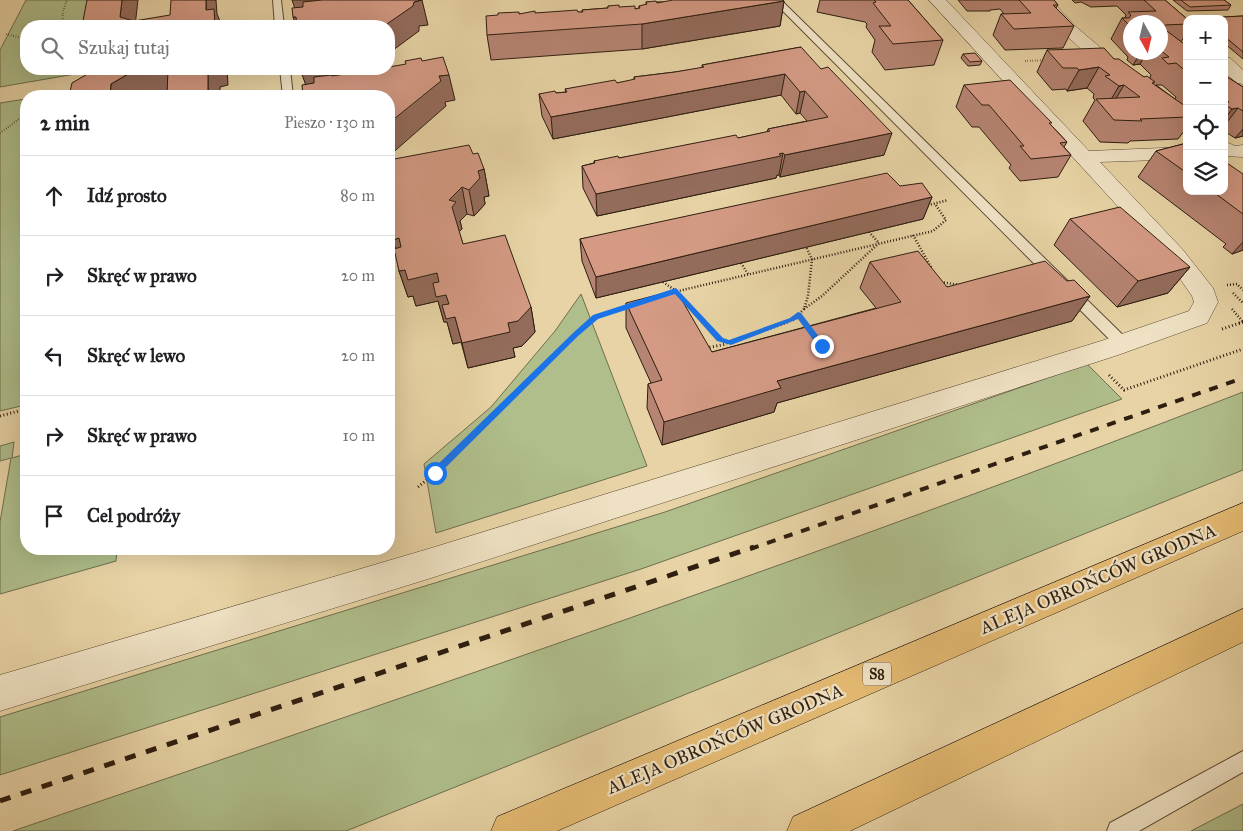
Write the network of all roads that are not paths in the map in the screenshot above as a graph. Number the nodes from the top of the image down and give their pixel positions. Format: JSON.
{"nodes":[{"id":1,"x":277,"y":0,"type":"edge"},
{"id":2,"x":776,"y":0,"type":"edge"},
{"id":3,"x":937,"y":0,"type":"edge"},
{"id":4,"x":1044,"y":0,"type":"edge"},
{"id":5,"x":279,"y":20,"type":"edge"},
{"id":6,"x":1228,"y":66,"type":"edge"},
{"id":7,"x":286,"y":75,"type":"edge"},
{"id":8,"x":1243,"y":79,"type":"edge"},
{"id":9,"x":1136,"y":87,"type":"edge"},
{"id":10,"x":287,"y":90,"type":"edge"},
{"id":11,"x":1183,"y":153,"type":"edge"},
{"id":12,"x":1082,"y":157,"type":"junction"},
{"id":13,"x":1123,"y":344,"type":"junction"},
{"id":14,"x":1243,"y":517,"type":"edge"},
{"id":15,"x":1243,"y":625,"type":"edge"},
{"id":16,"x":0,"y":693,"type":"edge"},
{"id":17,"x":1243,"y":761,"type":"edge"},
{"id":18,"x":511,"y":831,"type":"edge"},
{"id":19,"x":807,"y":831,"type":"edge"},
{"id":20,"x":1118,"y":831,"type":"edge"}],
"edges":[{"from":1,"to":5,"type":"lane"},
{"from":2,"to":13,"type":"lane"},
{"from":3,"to":12,"type":"street"},
{"from":4,"to":9,"type":"street"},
{"from":6,"to":8,"type":"street"},
{"from":7,"to":10,"type":"lane"},
{"from":11,"to":12,"type":"street"},
{"from":12,"to":13,"type":"street"},
{"from":13,"to":16,"type":"street"},
{"from":14,"to":18,"type":"highway","name":"ALEJA OBROŃCÓW GRODNA","number":"S8"},
{"from":15,"to":19,"type":"highway"},
{"from":17,"to":20,"type":"lane"}]}
